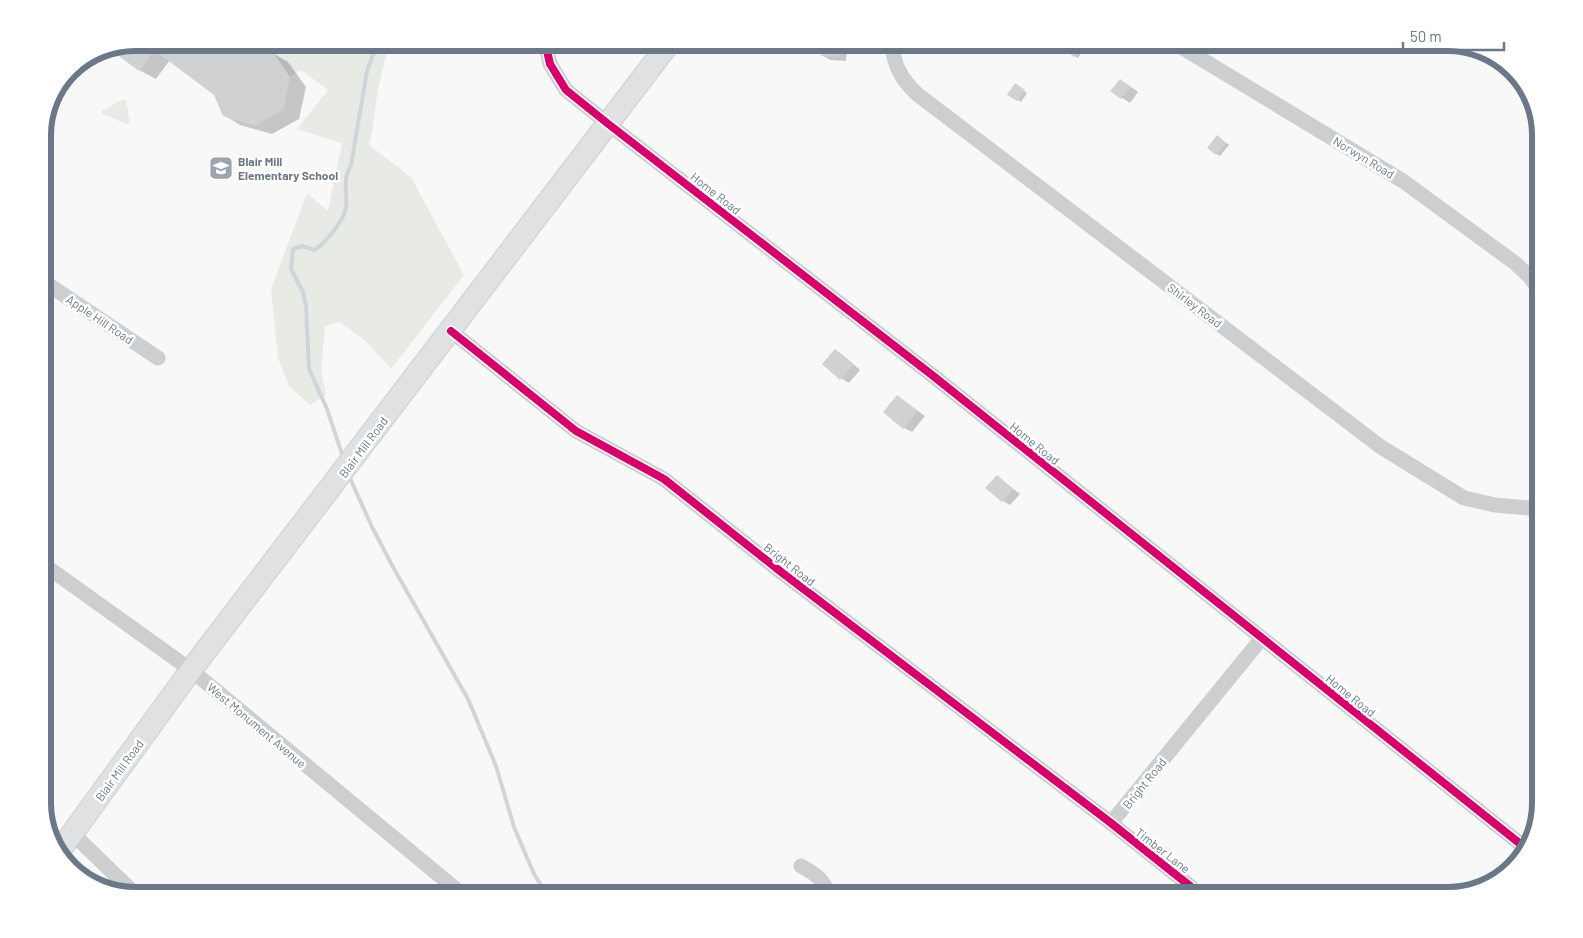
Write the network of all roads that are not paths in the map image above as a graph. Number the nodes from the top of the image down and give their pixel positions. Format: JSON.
{"nodes":[{"id":1,"x":547,"y":51,"type":"edge"},
{"id":2,"x":663,"y":51,"type":"edge"},
{"id":3,"x":892,"y":51,"type":"edge"},
{"id":4,"x":1188,"y":51,"type":"edge"},
{"id":5,"x":607,"y":123,"type":"junction"},
{"id":6,"x":1532,"y":281,"type":"edge"},
{"id":7,"x":51,"y":286,"type":"edge"},
{"id":8,"x":451,"y":331,"type":"junction"},
{"id":9,"x":158,"y":358,"type":"dead end"},
{"id":10,"x":1532,"y":508,"type":"edge"},
{"id":11,"x":51,"y":570,"type":"edge"},
{"id":12,"x":1262,"y":638,"type":"junction"},
{"id":13,"x":191,"y":670,"type":"junction"},
{"id":14,"x":1111,"y":823,"type":"junction"},
{"id":15,"x":73,"y":834,"type":"junction"},
{"id":16,"x":1521,"y":845,"type":"edge"},
{"id":17,"x":63,"y":846,"type":"edge"},
{"id":18,"x":801,"y":866,"type":"dead end"},
{"id":19,"x":126,"y":886,"type":"edge"},
{"id":20,"x":452,"y":887,"type":"edge"},
{"id":21,"x":824,"y":887,"type":"edge"},
{"id":22,"x":1191,"y":887,"type":"edge"}],
"edges":[{"from":1,"to":5,"type":"street","name":"Home Road"},
{"from":2,"to":5,"type":"main road","name":"Blair Mill Road"},
{"from":3,"to":10,"type":"street","name":"Shirley Road"},
{"from":4,"to":6,"type":"street","name":"Norwyn Road"},
{"from":5,"to":8,"type":"main road","name":"Blair Mill Road"},
{"from":5,"to":12,"type":"street","name":"Home Road"},
{"from":7,"to":9,"type":"street","name":"Apple Hill Road"},
{"from":8,"to":13,"type":"main road","name":"Blair Mill Road"},
{"from":8,"to":14,"type":"street","name":"Bright Road"},
{"from":11,"to":13,"type":"street","name":"West Monument Avenue"},
{"from":12,"to":14,"type":"street","name":"Bright Road"},
{"from":12,"to":16,"type":"street","name":"Home Road"},
{"from":13,"to":15,"type":"main road","name":"Blair Mill Road"},
{"from":13,"to":20,"type":"street","name":"West Monument Avenue"},
{"from":14,"to":22,"type":"street","name":"Timber Lane"},
{"from":15,"to":17,"type":"main road","name":"Blair Mill Road"},
{"from":15,"to":19,"type":"street"},
{"from":18,"to":21,"type":"street"}]}
